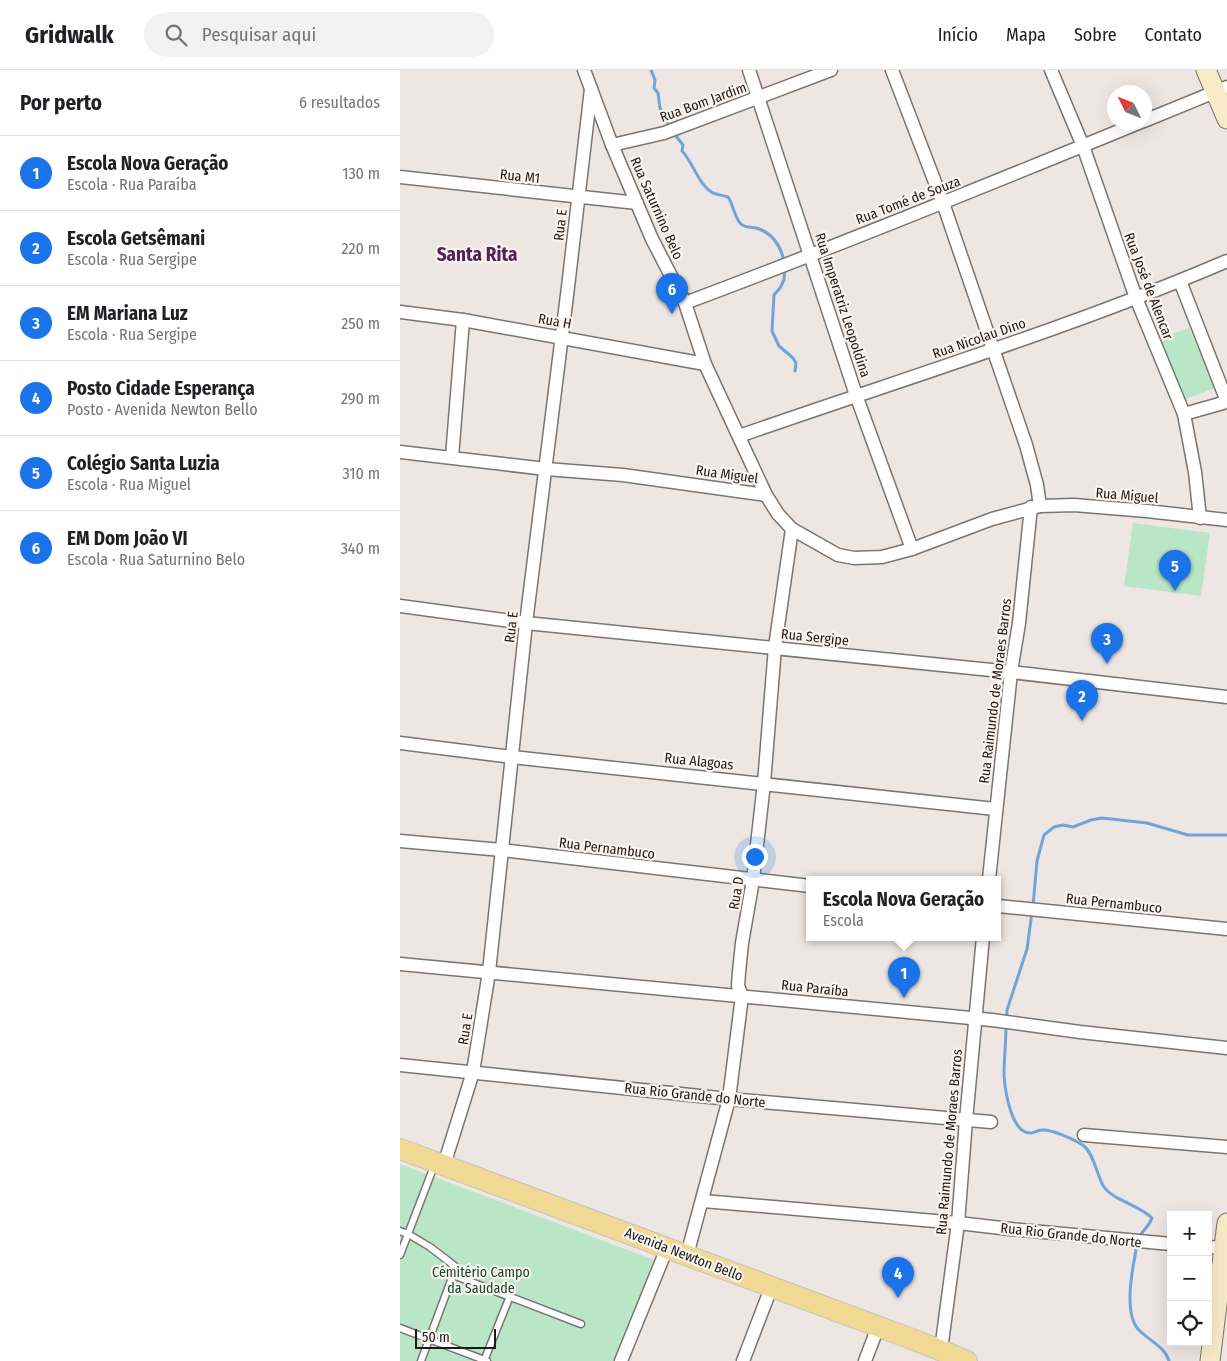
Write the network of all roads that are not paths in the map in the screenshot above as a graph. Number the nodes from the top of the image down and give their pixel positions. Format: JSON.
{"nodes":[{"id":1,"x":584,"y":70,"type":"edge"},
{"id":2,"x":749,"y":70,"type":"edge"},
{"id":3,"x":831,"y":70,"type":"edge"},
{"id":4,"x":892,"y":70,"type":"edge"},
{"id":5,"x":1051,"y":70,"type":"edge"},
{"id":6,"x":1206,"y":70,"type":"edge"},
{"id":7,"x":591,"y":89,"type":"junction"},
{"id":8,"x":1222,"y":90,"type":"edge"},
{"id":9,"x":758,"y":97,"type":"junction"},
{"id":10,"x":1152,"y":118,"type":"edge"},
{"id":11,"x":1227,"y":119,"type":"edge"},
{"id":12,"x":1123,"y":130,"type":"edge"},
{"id":13,"x":612,"y":145,"type":"junction"},
{"id":14,"x":1083,"y":146,"type":"junction"},
{"id":15,"x":400,"y":177,"type":"edge"},
{"id":16,"x":578,"y":197,"type":"junction"},
{"id":17,"x":637,"y":203,"type":"junction"},
{"id":18,"x":943,"y":203,"type":"junction"},
{"id":19,"x":811,"y":254,"type":"junction"},
{"id":20,"x":1227,"y":260,"type":"edge"},
{"id":21,"x":1180,"y":281,"type":"junction"},
{"id":22,"x":1136,"y":298,"type":"junction"},
{"id":23,"x":685,"y":303,"type":"junction"},
{"id":24,"x":400,"y":312,"type":"edge"},
{"id":25,"x":463,"y":320,"type":"junction"},
{"id":26,"x":562,"y":338,"type":"junction"},
{"id":27,"x":993,"y":350,"type":"junction"},
{"id":28,"x":705,"y":364,"type":"junction"},
{"id":29,"x":856,"y":395,"type":"junction"},
{"id":30,"x":1184,"y":414,"type":"junction"},
{"id":31,"x":739,"y":436,"type":"junction"},
{"id":32,"x":400,"y":452,"type":"edge"},
{"id":33,"x":452,"y":458,"type":"junction"},
{"id":34,"x":546,"y":469,"type":"junction"},
{"id":35,"x":766,"y":495,"type":"junction"},
{"id":36,"x":1036,"y":507,"type":"junction"},
{"id":37,"x":1200,"y":518,"type":"junction"},
{"id":38,"x":1227,"y":520,"type":"edge"},
{"id":39,"x":792,"y":529,"type":"junction"},
{"id":40,"x":912,"y":548,"type":"junction"},
{"id":41,"x":400,"y":606,"type":"edge"},
{"id":42,"x":526,"y":623,"type":"junction"},
{"id":43,"x":775,"y":648,"type":"junction"},
{"id":44,"x":1011,"y":672,"type":"junction"},
{"id":45,"x":1227,"y":697,"type":"edge"},
{"id":46,"x":400,"y":743,"type":"edge"},
{"id":47,"x":512,"y":757,"type":"junction"},
{"id":48,"x":764,"y":783,"type":"junction"},
{"id":49,"x":995,"y":809,"type":"junction"},
{"id":50,"x":400,"y":841,"type":"edge"},
{"id":51,"x":502,"y":850,"type":"junction"},
{"id":52,"x":989,"y":876,"type":"edge"},
{"id":53,"x":753,"y":880,"type":"junction"},
{"id":54,"x":806,"y":886,"type":"edge"},
{"id":55,"x":1001,"y":906,"type":"edge"},
{"id":56,"x":1227,"y":929,"type":"edge"},
{"id":57,"x":983,"y":941,"type":"edge"},
{"id":58,"x":400,"y":964,"type":"edge"},
{"id":59,"x":489,"y":972,"type":"junction"},
{"id":60,"x":742,"y":996,"type":"junction"},
{"id":61,"x":975,"y":1019,"type":"junction"},
{"id":62,"x":1227,"y":1048,"type":"edge"},
{"id":63,"x":400,"y":1065,"type":"edge"},
{"id":64,"x":473,"y":1072,"type":"junction"},
{"id":65,"x":728,"y":1099,"type":"junction"},
{"id":66,"x":966,"y":1120,"type":"junction"},
{"id":67,"x":991,"y":1122,"type":"dead end"},
{"id":68,"x":1084,"y":1134,"type":"dead end"},
{"id":69,"x":1227,"y":1148,"type":"edge"},
{"id":70,"x":400,"y":1149,"type":"edge"},
{"id":71,"x":440,"y":1163,"type":"junction"},
{"id":72,"x":703,"y":1201,"type":"junction"},
{"id":73,"x":958,"y":1223,"type":"junction"},
{"id":74,"x":1227,"y":1223,"type":"edge"},
{"id":75,"x":400,"y":1231,"type":"edge"},
{"id":76,"x":408,"y":1234,"type":"junction"},
{"id":77,"x":1167,"y":1244,"type":"edge"},
{"id":78,"x":1220,"y":1247,"type":"edge"},
{"id":79,"x":666,"y":1248,"type":"junction"},
{"id":80,"x":400,"y":1255,"type":"edge"},
{"id":81,"x":687,"y":1255,"type":"junction"},
{"id":82,"x":453,"y":1275,"type":"junction"},
{"id":83,"x":771,"y":1288,"type":"junction"},
{"id":84,"x":510,"y":1296,"type":"junction"},
{"id":85,"x":581,"y":1324,"type":"dead end"},
{"id":86,"x":878,"y":1327,"type":"junction"},
{"id":87,"x":400,"y":1328,"type":"edge"},
{"id":88,"x":429,"y":1339,"type":"junction"},
{"id":89,"x":941,"y":1350,"type":"junction"},
{"id":90,"x":421,"y":1361,"type":"edge"},
{"id":91,"x":485,"y":1361,"type":"edge"},
{"id":92,"x":621,"y":1361,"type":"edge"},
{"id":93,"x":742,"y":1361,"type":"edge"},
{"id":94,"x":865,"y":1361,"type":"edge"},
{"id":95,"x":967,"y":1361,"type":"edge"},
{"id":96,"x":1210,"y":1361,"type":"edge"}],
"edges":[{"from":1,"to":7,"type":"street","name":"Rua Saturnino Belo"},
{"from":2,"to":9,"type":"street","name":"Rua Imperatriz Leopoldina"},
{"from":3,"to":9,"type":"street","name":"Rua Bom Jardim"},
{"from":4,"to":18,"type":"street","name":"Rua Raimundo de Moraes Barros"},
{"from":5,"to":14,"type":"street","name":"Rua José de Alencar"},
{"from":6,"to":8,"type":"main road"},
{"from":7,"to":13,"type":"street","name":"Rua Saturnino Belo"},
{"from":7,"to":16,"type":"street","name":"Rua E"},
{"from":8,"to":10,"type":"street","name":"Rua Tomé de Souza"},
{"from":8,"to":11,"type":"main road"},
{"from":9,"to":13,"type":"street","name":"Rua Bom Jardim"},
{"from":9,"to":19,"type":"street","name":"Rua Imperatriz Leopoldina"},
{"from":12,"to":14,"type":"street","name":"Rua Tomé de Souza"},
{"from":13,"to":17,"type":"street","name":"Rua Saturnino Belo"},
{"from":14,"to":18,"type":"street","name":"Rua Tomé de Souza"},
{"from":14,"to":22,"type":"street","name":"Rua José de Alencar"},
{"from":15,"to":16,"type":"street","name":"Rua M1"},
{"from":16,"to":17,"type":"street","name":"Rua M1"},
{"from":16,"to":26,"type":"street","name":"Rua E"},
{"from":17,"to":23,"type":"street","name":"Rua Saturnino Belo"},
{"from":18,"to":19,"type":"street","name":"Rua Tomé de Souza"},
{"from":18,"to":27,"type":"street","name":"Rua Raimundo de Moraes Barros"},
{"from":19,"to":23,"type":"street","name":"Rua Tomé de Souza"},
{"from":19,"to":29,"type":"street","name":"Rua Imperatriz Leopoldina"},
{"from":20,"to":21,"type":"street","name":"Rua Nicolau Dino"},
{"from":21,"to":22,"type":"street","name":"Rua Nicolau Dino"},
{"from":21,"to":30,"type":"street"},
{"from":22,"to":27,"type":"street","name":"Rua Nicolau Dino"},
{"from":22,"to":30,"type":"street","name":"Rua José de Alencar"},
{"from":23,"to":28,"type":"street","name":"Rua Saturnino Belo"},
{"from":24,"to":25,"type":"street","name":"Rua H"},
{"from":25,"to":26,"type":"street","name":"Rua H"},
{"from":25,"to":33,"type":"street"},
{"from":26,"to":28,"type":"street","name":"Rua H"},
{"from":26,"to":34,"type":"street","name":"Rua E"},
{"from":27,"to":29,"type":"street","name":"Rua Nicolau Dino"},
{"from":27,"to":36,"type":"street","name":"Rua Raimundo de Moraes Barros"},
{"from":28,"to":31,"type":"street","name":"Rua Saturnino Belo"},
{"from":29,"to":31,"type":"street","name":"Rua Nicolau Dino"},
{"from":29,"to":40,"type":"street","name":"Rua Imperatriz Leopoldina"},
{"from":30,"to":37,"type":"street","name":"Rua José de Alencar"},
{"from":31,"to":35,"type":"street","name":"Rua Saturnino Belo"},
{"from":32,"to":33,"type":"street","name":"Rua Miguel"},
{"from":33,"to":34,"type":"street","name":"Rua Miguel"},
{"from":34,"to":35,"type":"street","name":"Rua Miguel"},
{"from":34,"to":42,"type":"street","name":"Rua E"},
{"from":35,"to":39,"type":"street","name":"Rua Miguel"},
{"from":36,"to":37,"type":"street","name":"Rua Miguel"},
{"from":36,"to":40,"type":"street","name":"Rua Miguel"},
{"from":36,"to":44,"type":"street","name":"Rua Raimundo de Moraes Barros"},
{"from":37,"to":38,"type":"street","name":"Rua Miguel"},
{"from":39,"to":40,"type":"street","name":"Rua Miguel"},
{"from":39,"to":43,"type":"street","name":"Rua D"},
{"from":41,"to":42,"type":"street","name":"Rua Sergipe"},
{"from":42,"to":43,"type":"street","name":"Rua Sergipe"},
{"from":42,"to":47,"type":"street","name":"Rua E"},
{"from":43,"to":44,"type":"street","name":"Rua Sergipe"},
{"from":43,"to":48,"type":"street","name":"Rua D"},
{"from":44,"to":45,"type":"street","name":"Rua Sergipe"},
{"from":44,"to":49,"type":"street","name":"Rua Raimundo de Moraes Barros"},
{"from":46,"to":47,"type":"street","name":"Rua Alagoas"},
{"from":47,"to":48,"type":"street","name":"Rua Alagoas"},
{"from":47,"to":51,"type":"street","name":"Rua E"},
{"from":48,"to":49,"type":"street","name":"Rua Alagoas"},
{"from":48,"to":53,"type":"street","name":"Rua D"},
{"from":49,"to":52,"type":"street","name":"Rua Raimundo de Moraes Barros"},
{"from":50,"to":51,"type":"street","name":"Rua Pernambuco"},
{"from":51,"to":53,"type":"street","name":"Rua Pernambuco"},
{"from":51,"to":59,"type":"street","name":"Rua E"},
{"from":53,"to":54,"type":"street","name":"Rua Pernambuco"},
{"from":53,"to":60,"type":"street","name":"Rua D"},
{"from":55,"to":56,"type":"street","name":"Rua Pernambuco"},
{"from":57,"to":61,"type":"street","name":"Rua Raimundo de Moraes Barros"},
{"from":58,"to":59,"type":"street","name":"Rua Paraíba"},
{"from":59,"to":60,"type":"street","name":"Rua Paraíba"},
{"from":59,"to":64,"type":"street","name":"Rua E"},
{"from":60,"to":61,"type":"street","name":"Rua Paraíba"},
{"from":60,"to":65,"type":"street","name":"Rua D"},
{"from":61,"to":62,"type":"street","name":"Rua Paraíba"},
{"from":61,"to":66,"type":"street","name":"Rua Raimundo de Moraes Barros"},
{"from":63,"to":64,"type":"street","name":"Rua Rio Grande do Norte"},
{"from":64,"to":65,"type":"street","name":"Rua Rio Grande do Norte"},
{"from":64,"to":71,"type":"street","name":"Rua E"},
{"from":65,"to":66,"type":"street","name":"Rua Rio Grande do Norte"},
{"from":65,"to":72,"type":"street","name":"Rua D"},
{"from":66,"to":67,"type":"street","name":"Rua Rio Grande do Norte"},
{"from":66,"to":73,"type":"street","name":"Rua Raimundo de Moraes Barros"},
{"from":68,"to":69,"type":"street"},
{"from":70,"to":71,"type":"main road","name":"Avenida Newton Bello"},
{"from":71,"to":76,"type":"lane"},
{"from":71,"to":79,"type":"main road","name":"Avenida Newton Bello"},
{"from":72,"to":73,"type":"street","name":"Rua Rio Grande do Norte"},
{"from":72,"to":81,"type":"street","name":"Rua D"},
{"from":73,"to":77,"type":"street","name":"Rua Rio Grande do Norte"},
{"from":73,"to":89,"type":"street","name":"Rua Raimundo de Moraes Barros"},
{"from":74,"to":78,"type":"main road"},
{"from":75,"to":76,"type":"lane"},
{"from":76,"to":80,"type":"lane"},
{"from":76,"to":82,"type":"lane"},
{"from":78,"to":96,"type":"main road"},
{"from":79,"to":81,"type":"main road","name":"Avenida Newton Bello"},
{"from":79,"to":92,"type":"street"},
{"from":81,"to":83,"type":"main road","name":"Avenida Newton Bello"},
{"from":82,"to":84,"type":"lane"},
{"from":82,"to":88,"type":"lane"},
{"from":83,"to":86,"type":"main road","name":"Avenida Newton Bello"},
{"from":83,"to":93,"type":"street"},
{"from":84,"to":85,"type":"lane"},
{"from":84,"to":91,"type":"lane"},
{"from":86,"to":89,"type":"main road","name":"Avenida Newton Bello"},
{"from":86,"to":94,"type":"street"},
{"from":87,"to":88,"type":"lane"},
{"from":88,"to":90,"type":"lane"},
{"from":88,"to":91,"type":"lane"},
{"from":89,"to":95,"type":"main road","name":"Avenida Newton Bello"}]}
